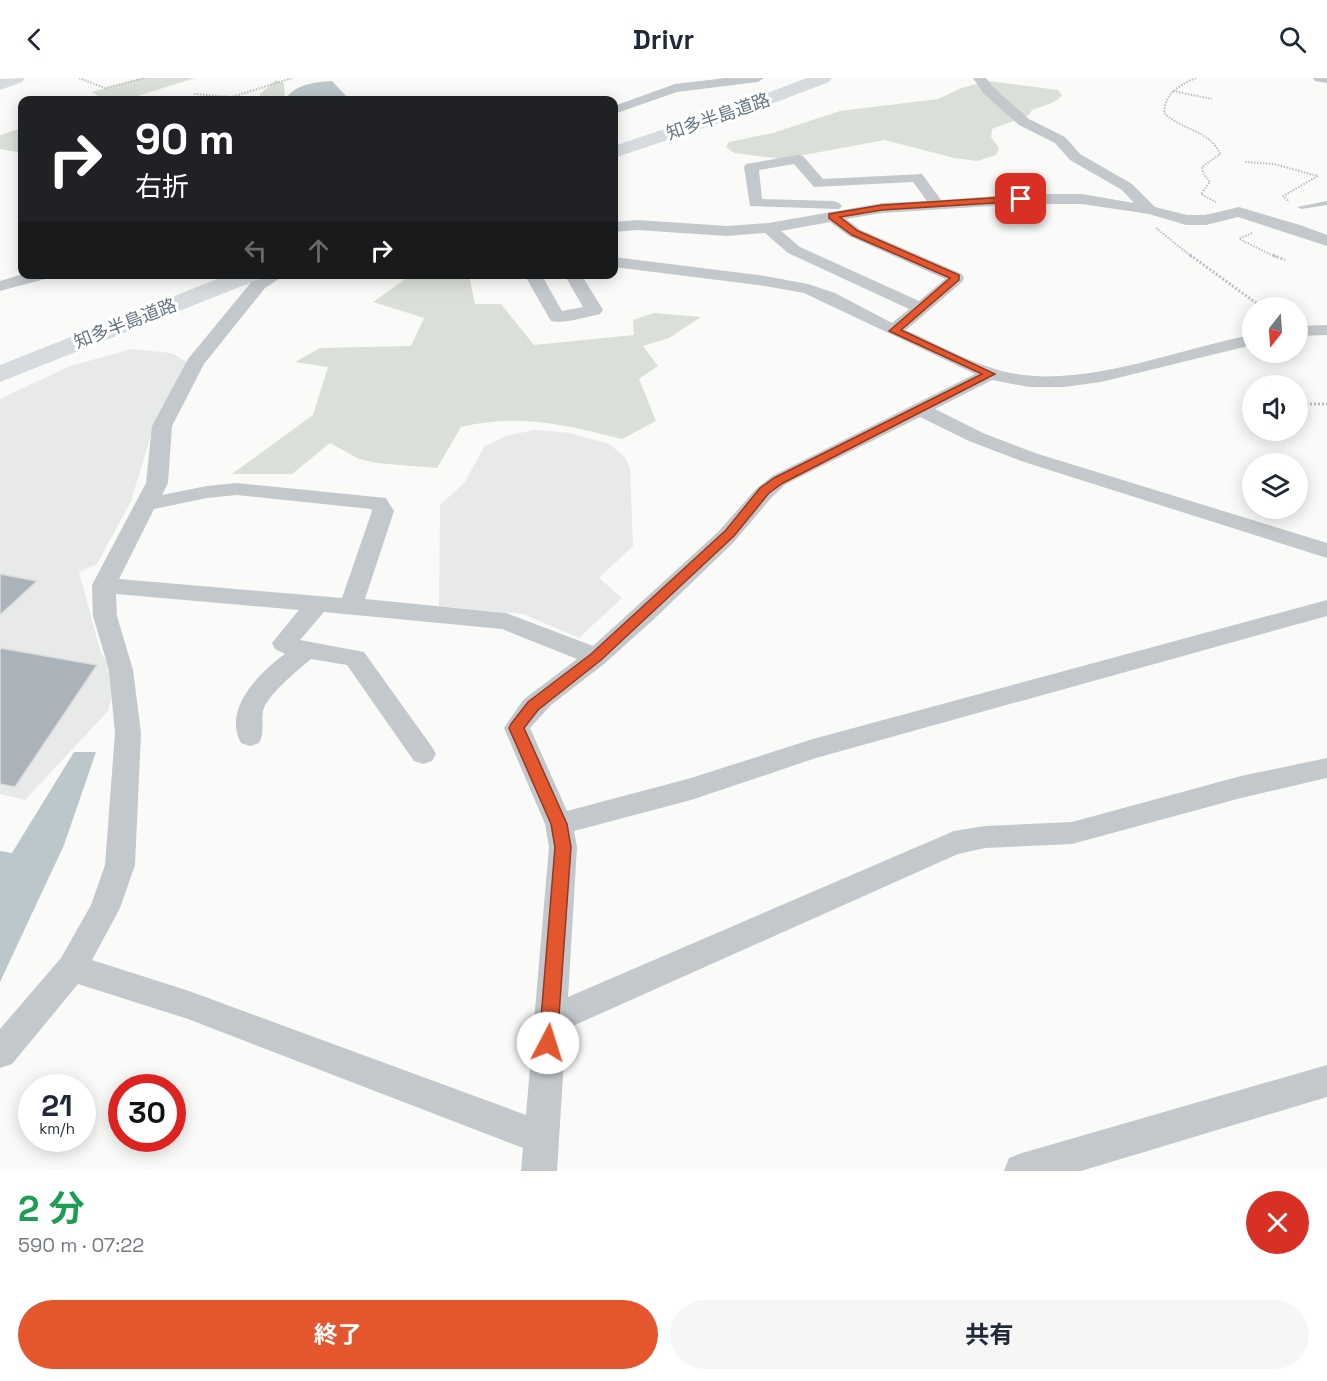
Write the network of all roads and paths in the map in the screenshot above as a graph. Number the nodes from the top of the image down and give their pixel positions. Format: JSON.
{"nodes":[{"id":1,"x":16,"y":78,"type":"edge"},
{"id":2,"x":79,"y":78,"type":"edge"},
{"id":3,"x":145,"y":78,"type":"edge"},
{"id":4,"x":292,"y":78,"type":"edge"},
{"id":5,"x":758,"y":78,"type":"edge"},
{"id":6,"x":799,"y":78,"type":"edge"},
{"id":7,"x":823,"y":78,"type":"edge"},
{"id":8,"x":979,"y":78,"type":"edge"},
{"id":9,"x":1196,"y":78,"type":"edge"},
{"id":10,"x":1319,"y":78,"type":"edge"},
{"id":11,"x":1327,"y":79,"type":"edge"},
{"id":12,"x":0,"y":85,"type":"edge"},
{"id":13,"x":1173,"y":92,"type":"junction"},
{"id":14,"x":194,"y":94,"type":"dead end"},
{"id":15,"x":219,"y":96,"type":"edge"},
{"id":16,"x":235,"y":96,"type":"edge"},
{"id":17,"x":1212,"y":99,"type":"dead end"},
{"id":18,"x":618,"y":109,"type":"edge"},
{"id":19,"x":618,"y":142,"type":"edge"},
{"id":20,"x":618,"y":151,"type":"edge"},
{"id":21,"x":1327,"y":203,"type":"edge"},
{"id":22,"x":937,"y":204,"type":"junction"},
{"id":23,"x":1301,"y":207,"type":"dead end"},
{"id":24,"x":858,"y":210,"type":"junction"},
{"id":25,"x":1150,"y":210,"type":"junction"},
{"id":26,"x":1232,"y":212,"type":"junction"},
{"id":27,"x":832,"y":216,"type":"junction"},
{"id":28,"x":618,"y":227,"type":"edge"},
{"id":29,"x":769,"y":228,"type":"junction"},
{"id":30,"x":1327,"y":241,"type":"edge"},
{"id":31,"x":618,"y":263,"type":"edge"},
{"id":32,"x":25,"y":279,"type":"edge"},
{"id":33,"x":206,"y":279,"type":"edge"},
{"id":34,"x":239,"y":279,"type":"edge"},
{"id":35,"x":268,"y":279,"type":"edge"},
{"id":36,"x":535,"y":279,"type":"edge"},
{"id":37,"x":575,"y":279,"type":"edge"},
{"id":38,"x":0,"y":286,"type":"edge"},
{"id":39,"x":1248,"y":297,"type":"edge"},
{"id":40,"x":921,"y":308,"type":"junction"},
{"id":41,"x":1327,"y":330,"type":"edge"},
{"id":42,"x":894,"y":331,"type":"junction"},
{"id":43,"x":1308,"y":331,"type":"edge"},
{"id":44,"x":1242,"y":342,"type":"edge"},
{"id":45,"x":0,"y":360,"type":"edge"},
{"id":46,"x":0,"y":374,"type":"edge"},
{"id":47,"x":990,"y":374,"type":"junction"},
{"id":48,"x":1308,"y":404,"type":"edge"},
{"id":49,"x":1327,"y":404,"type":"edge"},
{"id":50,"x":922,"y":410,"type":"junction"},
{"id":51,"x":148,"y":504,"type":"junction"},
{"id":52,"x":1327,"y":550,"type":"edge"},
{"id":53,"x":104,"y":585,"type":"junction"},
{"id":54,"x":317,"y":604,"type":"junction"},
{"id":55,"x":351,"y":607,"type":"junction"},
{"id":56,"x":1327,"y":608,"type":"edge"},
{"id":57,"x":306,"y":650,"type":"junction"},
{"id":58,"x":596,"y":657,"type":"junction"},
{"id":59,"x":250,"y":736,"type":"dead end"},
{"id":60,"x":423,"y":754,"type":"dead end"},
{"id":61,"x":1327,"y":768,"type":"edge"},
{"id":62,"x":559,"y":824,"type":"junction"},
{"id":63,"x":72,"y":968,"type":"junction"},
{"id":64,"x":550,"y":1020,"type":"junction"},
{"id":65,"x":0,"y":1053,"type":"edge"},
{"id":66,"x":1327,"y":1081,"type":"edge"},
{"id":67,"x":540,"y":1137,"type":"junction"},
{"id":68,"x":539,"y":1171,"type":"edge"},
{"id":69,"x":1022,"y":1171,"type":"edge"}],
"edges":[{"from":1,"to":12,"type":"main road"},
{"from":2,"to":3,"type":"path"},
{"from":4,"to":16,"type":"path"},
{"from":5,"to":18,"type":"street"},
{"from":6,"to":19,"type":"main road","name":"知多半島道路"},
{"from":7,"to":20,"type":"main road","name":"知多半島道路"},
{"from":8,"to":25,"type":"street"},
{"from":9,"to":13,"type":"path"},
{"from":10,"to":11,"type":"street"},
{"from":13,"to":17,"type":"path"},
{"from":13,"to":26,"type":"path"},
{"from":14,"to":15,"type":"path"},
{"from":21,"to":23,"type":"lane"},
{"from":22,"to":24,"type":"street"},
{"from":22,"to":24,"type":"street"},
{"from":22,"to":25,"type":"street"},
{"from":24,"to":27,"type":"street"},
{"from":25,"to":26,"type":"street"},
{"from":25,"to":39,"type":"path"},
{"from":26,"to":30,"type":"street"},
{"from":27,"to":29,"type":"street"},
{"from":27,"to":40,"type":"street"},
{"from":28,"to":29,"type":"street"},
{"from":29,"to":40,"type":"street"},
{"from":31,"to":42,"type":"street"},
{"from":32,"to":38,"type":"street"},
{"from":33,"to":45,"type":"main road","name":"知多半島道路"},
{"from":34,"to":46,"type":"main road","name":"知多半島道路"},
{"from":35,"to":51,"type":"street"},
{"from":36,"to":37,"type":"street"},
{"from":40,"to":42,"type":"street"},
{"from":41,"to":43,"type":"street"},
{"from":42,"to":47,"type":"street"},
{"from":44,"to":47,"type":"street"},
{"from":47,"to":50,"type":"street"},
{"from":48,"to":49,"type":"path"},
{"from":50,"to":52,"type":"street"},
{"from":50,"to":58,"type":"street"},
{"from":51,"to":53,"type":"street"},
{"from":51,"to":55,"type":"street"},
{"from":53,"to":54,"type":"street"},
{"from":53,"to":63,"type":"street"},
{"from":54,"to":55,"type":"street"},
{"from":54,"to":57,"type":"street"},
{"from":55,"to":58,"type":"street"},
{"from":56,"to":62,"type":"street"},
{"from":57,"to":59,"type":"street"},
{"from":57,"to":60,"type":"street"},
{"from":58,"to":62,"type":"street"},
{"from":61,"to":64,"type":"street"},
{"from":62,"to":64,"type":"street"},
{"from":63,"to":65,"type":"street"},
{"from":63,"to":67,"type":"street"},
{"from":64,"to":67,"type":"street"},
{"from":66,"to":69,"type":"street"},
{"from":67,"to":68,"type":"street"}]}
